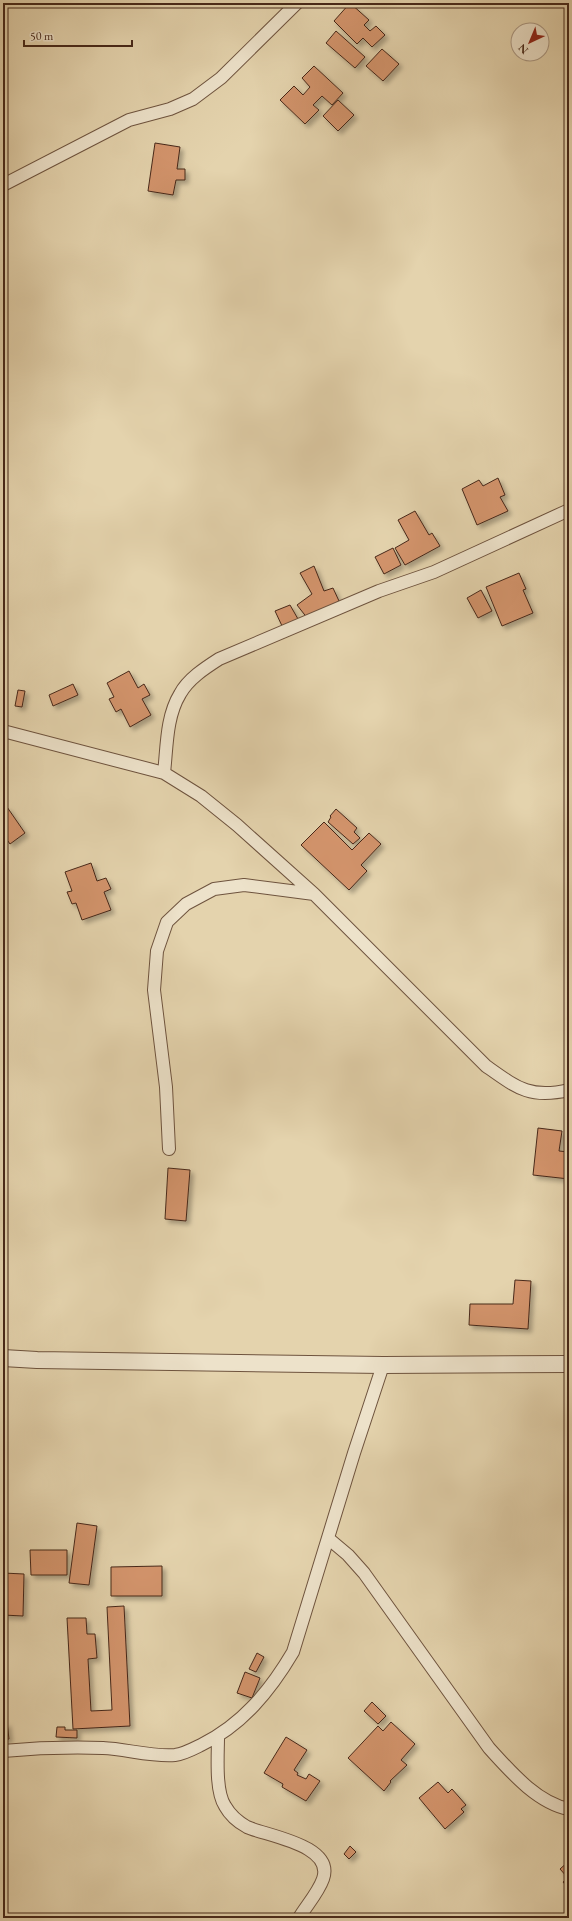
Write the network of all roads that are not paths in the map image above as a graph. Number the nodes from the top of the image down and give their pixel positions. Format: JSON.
{"nodes":[{"id":1,"x":298,"y":3,"type":"edge"},
{"id":2,"x":3,"y":185,"type":"edge"},
{"id":3,"x":569,"y":510,"type":"edge"},
{"id":4,"x":3,"y":731,"type":"edge"},
{"id":5,"x":164,"y":773,"type":"junction"},
{"id":6,"x":314,"y":894,"type":"junction"},
{"id":7,"x":569,"y":1090,"type":"edge"},
{"id":8,"x":168,"y":1149,"type":"dead end"},
{"id":9,"x":3,"y":1358,"type":"edge"},
{"id":10,"x":569,"y":1364,"type":"edge"},
{"id":11,"x":383,"y":1365,"type":"junction"},
{"id":12,"x":328,"y":1539,"type":"junction"},
{"id":13,"x":218,"y":1737,"type":"junction"},
{"id":14,"x":3,"y":1751,"type":"edge"},
{"id":15,"x":569,"y":1809,"type":"edge"},
{"id":16,"x":299,"y":1918,"type":"edge"}],
"edges":[{"from":1,"to":2,"type":"street"},
{"from":3,"to":5,"type":"street"},
{"from":4,"to":5,"type":"street"},
{"from":5,"to":6,"type":"street"},
{"from":6,"to":7,"type":"street"},
{"from":6,"to":8,"type":"street"},
{"from":9,"to":11,"type":"street"},
{"from":10,"to":11,"type":"street"},
{"from":11,"to":12,"type":"street"},
{"from":12,"to":13,"type":"street"},
{"from":12,"to":15,"type":"street"},
{"from":13,"to":14,"type":"street"},
{"from":13,"to":16,"type":"street"}]}
